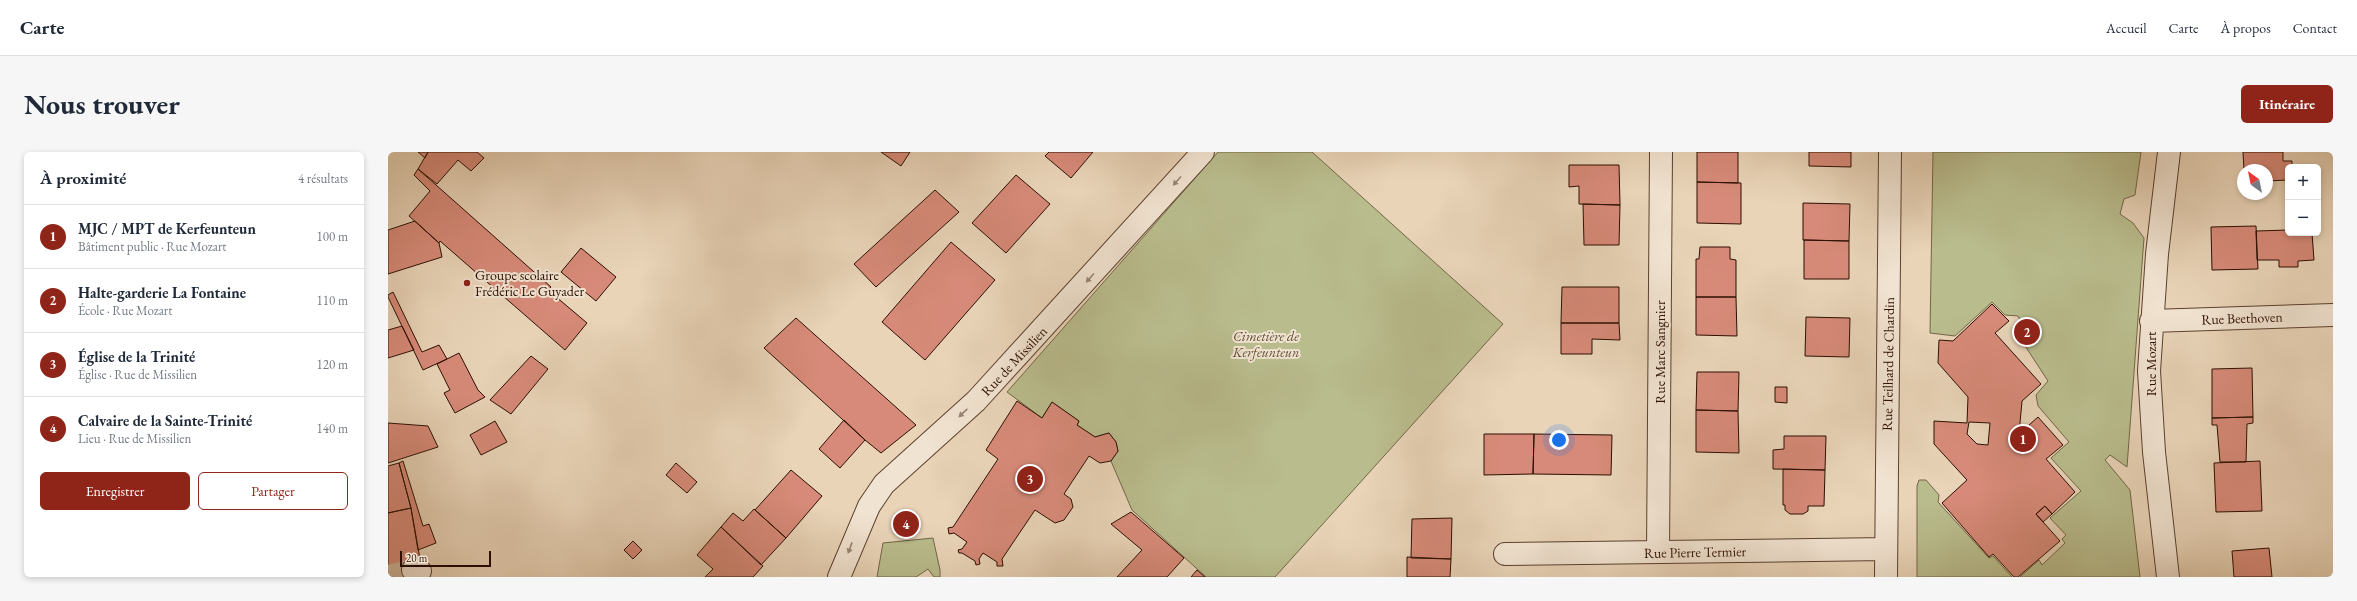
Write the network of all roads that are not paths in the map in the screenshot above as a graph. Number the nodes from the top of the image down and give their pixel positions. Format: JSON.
{"nodes":[{"id":1,"x":1203,"y":152,"type":"edge"},
{"id":2,"x":1661,"y":152,"type":"edge"},
{"id":3,"x":1890,"y":152,"type":"edge"},
{"id":4,"x":2169,"y":152,"type":"edge"},
{"id":5,"x":2333,"y":315,"type":"edge"},
{"id":6,"x":2151,"y":322,"type":"junction"},
{"id":7,"x":1886,"y":549,"type":"junction"},
{"id":8,"x":1658,"y":552,"type":"junction"},
{"id":9,"x":1505,"y":554,"type":"dead end"},
{"id":10,"x":839,"y":577,"type":"edge"},
{"id":11,"x":1886,"y":577,"type":"edge"},
{"id":12,"x":2168,"y":577,"type":"edge"}],
"edges":[{"from":1,"to":10,"type":"street","name":"Rue de Missilien","one_way":true},
{"from":2,"to":8,"type":"street","name":"Rue Marc Sangnier"},
{"from":3,"to":7,"type":"street","name":"Rue Teilhard de Chardin"},
{"from":4,"to":6,"type":"street","name":"Rue Mozart"},
{"from":5,"to":6,"type":"street","name":"Rue Beethoven"},
{"from":6,"to":12,"type":"street","name":"Rue Mozart"},
{"from":7,"to":8,"type":"street","name":"Rue Pierre Termier"},
{"from":7,"to":11,"type":"street","name":"Rue Teilhard de Chardin"},
{"from":8,"to":9,"type":"street","name":"Rue Pierre Termier"}]}
